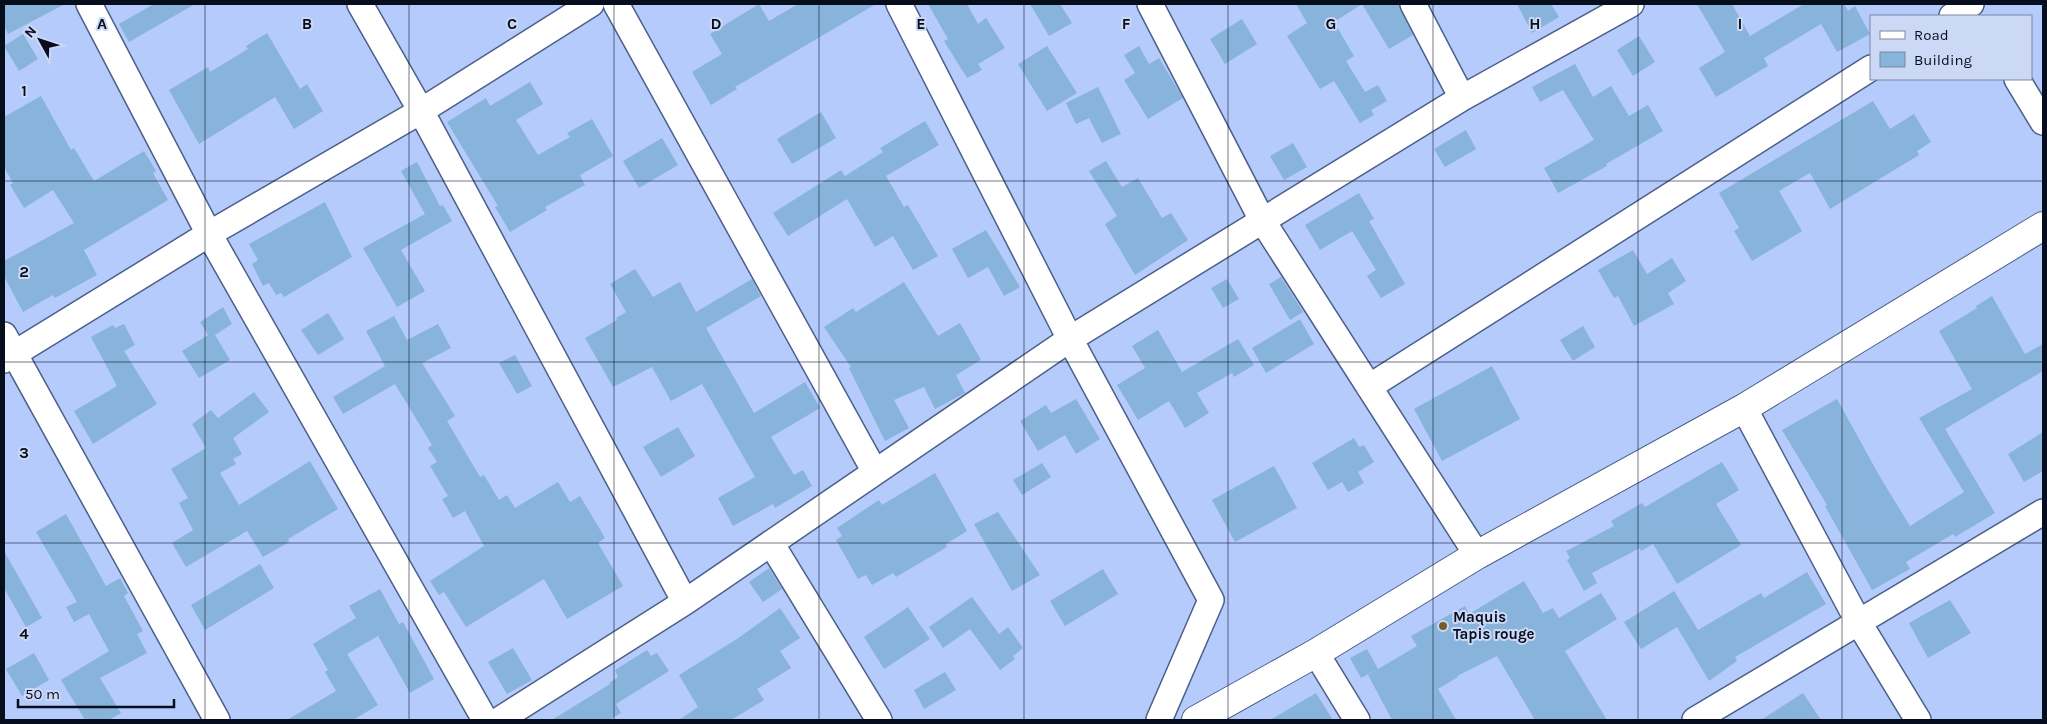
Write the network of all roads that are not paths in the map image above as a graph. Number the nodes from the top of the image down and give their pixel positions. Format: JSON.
{"nodes":[{"id":1,"x":89,"y":4,"type":"edge"},
{"id":2,"x":360,"y":4,"type":"edge"},
{"id":3,"x":591,"y":4,"type":"edge"},
{"id":4,"x":616,"y":4,"type":"edge"},
{"id":5,"x":899,"y":4,"type":"edge"},
{"id":6,"x":1150,"y":4,"type":"edge"},
{"id":7,"x":1413,"y":4,"type":"edge"},
{"id":8,"x":1631,"y":4,"type":"edge"},
{"id":9,"x":1971,"y":4,"type":"edge"},
{"id":10,"x":1954,"y":15,"type":"edge"},
{"id":11,"x":1977,"y":15,"type":"edge"},
{"id":12,"x":1870,"y":69,"type":"edge"},
{"id":13,"x":2018,"y":80,"type":"edge"},
{"id":14,"x":1462,"y":98,"type":"junction"},
{"id":15,"x":421,"y":111,"type":"junction"},
{"id":16,"x":2043,"y":122,"type":"edge"},
{"id":17,"x":1262,"y":220,"type":"junction"},
{"id":18,"x":2043,"y":226,"type":"edge"},
{"id":19,"x":209,"y":234,"type":"junction"},
{"id":20,"x":1070,"y":339,"type":"junction"},
{"id":21,"x":7,"y":350,"type":"edge"},
{"id":22,"x":1369,"y":387,"type":"junction"},
{"id":23,"x":1744,"y":408,"type":"junction"},
{"id":24,"x":875,"y":472,"type":"junction"},
{"id":25,"x":2043,"y":512,"type":"edge"},
{"id":26,"x":772,"y":543,"type":"junction"},
{"id":27,"x":1477,"y":556,"type":"junction"},
{"id":28,"x":685,"y":602,"type":"junction"},
{"id":29,"x":1859,"y":623,"type":"junction"},
{"id":30,"x":1316,"y":652,"type":"junction"},
{"id":31,"x":217,"y":720,"type":"edge"},
{"id":32,"x":485,"y":720,"type":"edge"},
{"id":33,"x":499,"y":720,"type":"edge"},
{"id":34,"x":879,"y":720,"type":"edge"},
{"id":35,"x":1159,"y":720,"type":"edge"},
{"id":36,"x":1196,"y":720,"type":"edge"},
{"id":37,"x":1358,"y":720,"type":"edge"},
{"id":38,"x":1695,"y":720,"type":"edge"},
{"id":39,"x":1918,"y":720,"type":"edge"}],
"edges":[{"from":1,"to":19,"type":"street"},
{"from":2,"to":15,"type":"street"},
{"from":3,"to":15,"type":"street"},
{"from":4,"to":24,"type":"street"},
{"from":5,"to":20,"type":"street"},
{"from":6,"to":17,"type":"street"},
{"from":7,"to":14,"type":"street"},
{"from":8,"to":14,"type":"street"},
{"from":9,"to":10,"type":"street"},
{"from":9,"to":11,"type":"street"},
{"from":12,"to":22,"type":"street"},
{"from":13,"to":16,"type":"street"},
{"from":14,"to":17,"type":"street"},
{"from":15,"to":19,"type":"street"},
{"from":15,"to":28,"type":"street"},
{"from":17,"to":20,"type":"street"},
{"from":17,"to":22,"type":"street"},
{"from":18,"to":23,"type":"street"},
{"from":19,"to":21,"type":"street"},
{"from":19,"to":32,"type":"street"},
{"from":20,"to":24,"type":"street"},
{"from":20,"to":35,"type":"street"},
{"from":21,"to":31,"type":"street"},
{"from":22,"to":27,"type":"street"},
{"from":23,"to":27,"type":"street"},
{"from":23,"to":29,"type":"street"},
{"from":24,"to":26,"type":"street"},
{"from":25,"to":29,"type":"street"},
{"from":26,"to":28,"type":"street"},
{"from":26,"to":34,"type":"street"},
{"from":27,"to":30,"type":"street"},
{"from":28,"to":33,"type":"street"},
{"from":29,"to":38,"type":"street"},
{"from":29,"to":39,"type":"street"},
{"from":30,"to":36,"type":"street"},
{"from":30,"to":37,"type":"street"}]}
